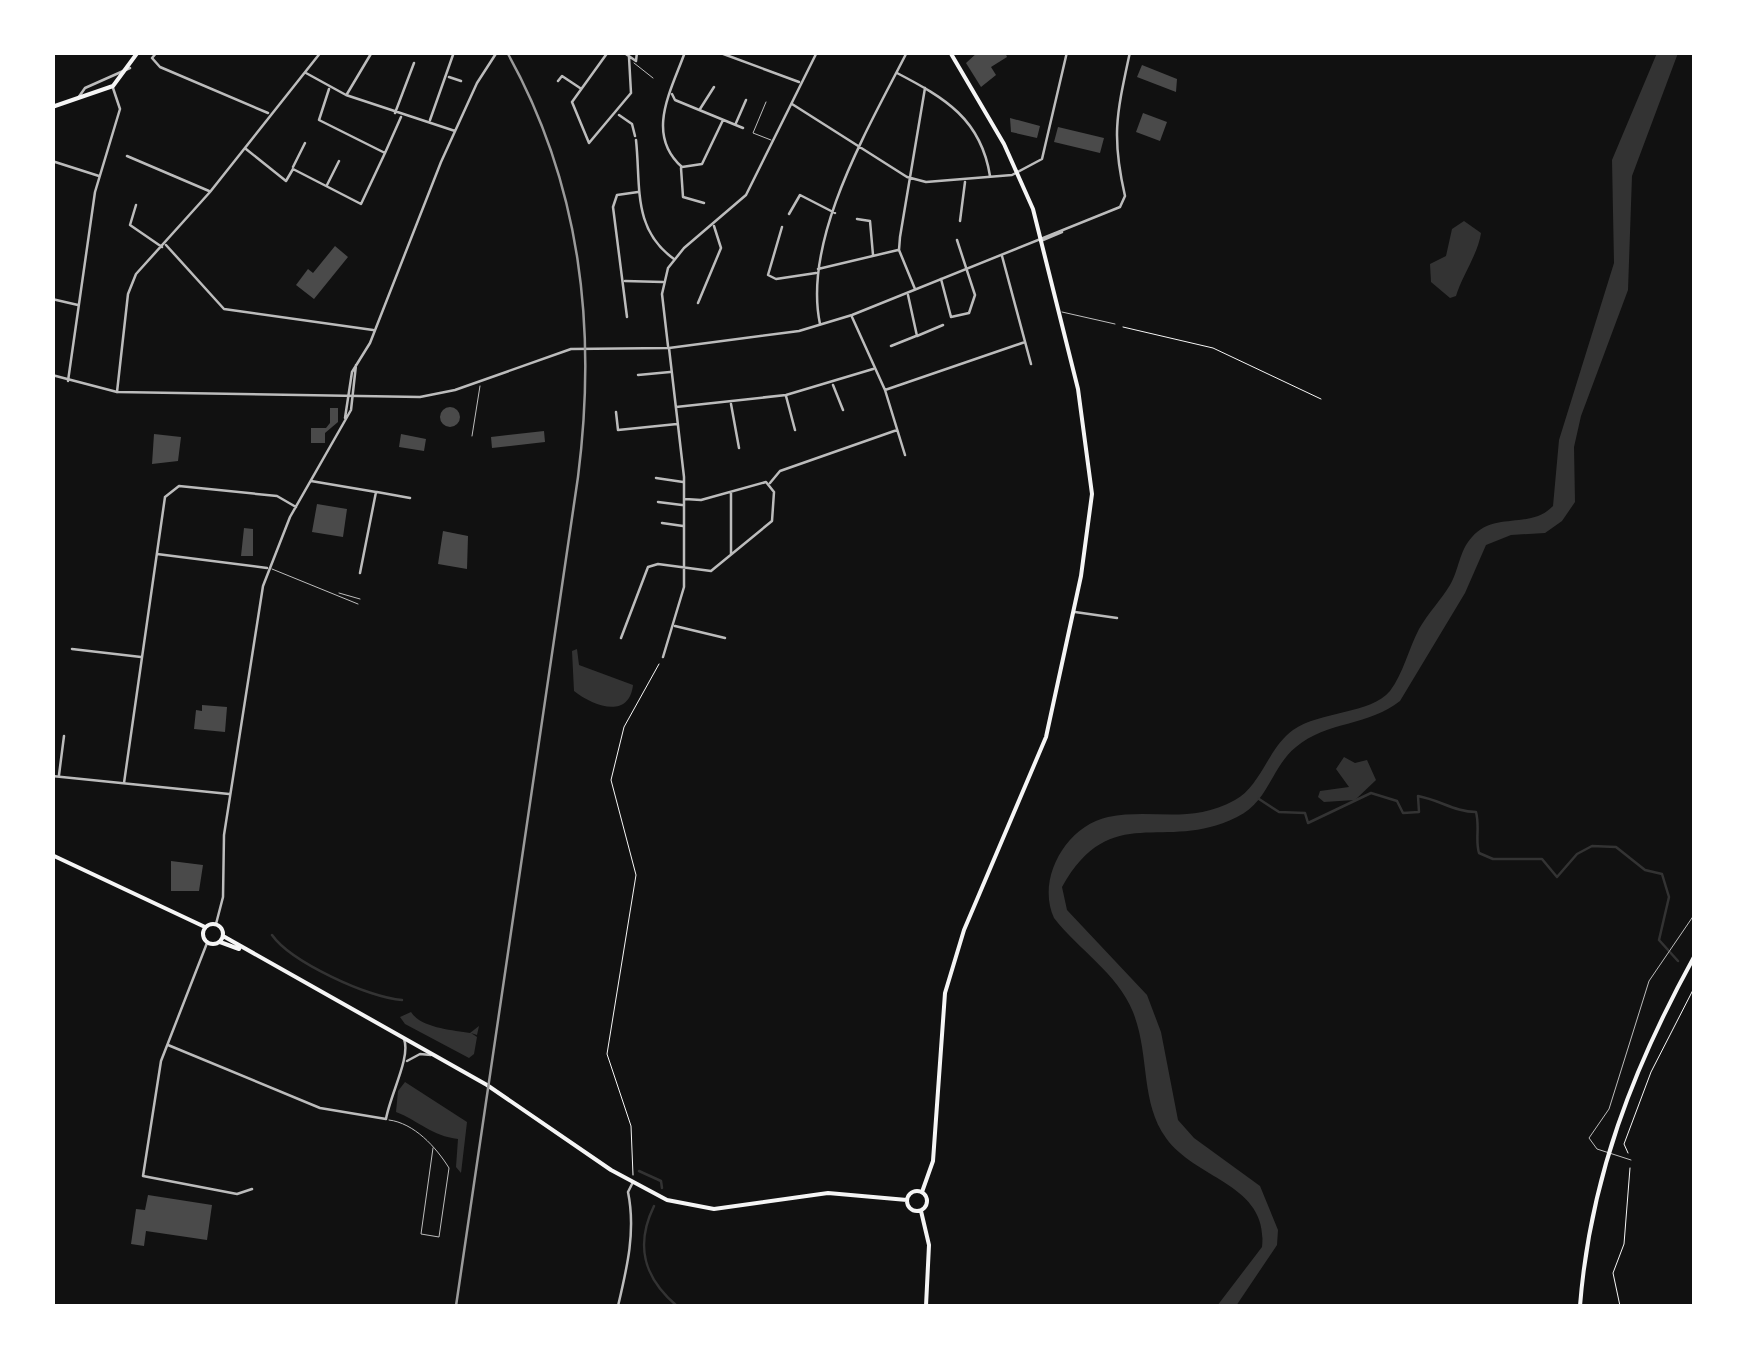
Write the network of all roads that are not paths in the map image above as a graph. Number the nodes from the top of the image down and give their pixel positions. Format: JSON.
{"nodes":[{"id":1,"x":138,"y":52,"type":"edge"},
{"id":2,"x":156,"y":52,"type":"edge"},
{"id":3,"x":321,"y":52,"type":"edge"},
{"id":4,"x":372,"y":52,"type":"edge"},
{"id":5,"x":454,"y":52,"type":"edge"},
{"id":6,"x":497,"y":52,"type":"edge"},
{"id":7,"x":608,"y":52,"type":"edge"},
{"id":8,"x":623,"y":52,"type":"edge"},
{"id":9,"x":638,"y":52,"type":"edge"},
{"id":10,"x":686,"y":52,"type":"edge"},
{"id":11,"x":718,"y":52,"type":"edge"},
{"id":12,"x":745,"y":52,"type":"edge"},
{"id":13,"x":817,"y":52,"type":"edge"},
{"id":14,"x":907,"y":52,"type":"edge"},
{"id":15,"x":950,"y":52,"type":"edge"},
{"id":16,"x":1067,"y":52,"type":"edge"},
{"id":17,"x":1130,"y":52,"type":"edge"},
{"id":18,"x":631,"y":58,"type":"junction"},
{"id":19,"x":743,"y":60,"type":"junction"},
{"id":20,"x":414,"y":63,"type":"dead end"},
{"id":21,"x":130,"y":68,"type":"junction"},
{"id":22,"x":305,"y":72,"type":"junction"},
{"id":23,"x":896,"y":73,"type":"junction"},
{"id":24,"x":448,"y":76,"type":"junction"},
{"id":25,"x":652,"y":78,"type":"dead end"},
{"id":26,"x":461,"y":81,"type":"dead end"},
{"id":27,"x":558,"y":81,"type":"dead end"},
{"id":28,"x":801,"y":83,"type":"junction"},
{"id":29,"x":113,"y":86,"type":"junction"},
{"id":30,"x":329,"y":87,"type":"junction"},
{"id":31,"x":714,"y":87,"type":"dead end"},
{"id":32,"x":925,"y":88,"type":"junction"},
{"id":33,"x":581,"y":89,"type":"junction"},
{"id":34,"x":671,"y":93,"type":"junction"},
{"id":35,"x":346,"y":95,"type":"junction"},
{"id":36,"x":78,"y":100,"type":"junction"},
{"id":37,"x":746,"y":100,"type":"dead end"},
{"id":38,"x":766,"y":102,"type":"dead end"},
{"id":39,"x":791,"y":104,"type":"junction"},
{"id":40,"x":52,"y":107,"type":"edge"},
{"id":41,"x":700,"y":110,"type":"junction"},
{"id":42,"x":395,"y":113,"type":"junction"},
{"id":43,"x":617,"y":113,"type":"junction"},
{"id":44,"x":270,"y":114,"type":"junction"},
{"id":45,"x":402,"y":116,"type":"junction"},
{"id":46,"x":723,"y":120,"type":"junction"},
{"id":47,"x":430,"y":122,"type":"junction"},
{"id":48,"x":736,"y":125,"type":"junction"},
{"id":49,"x":743,"y":128,"type":"dead end"},
{"id":50,"x":455,"y":131,"type":"junction"},
{"id":51,"x":772,"y":140,"type":"junction"},
{"id":52,"x":306,"y":143,"type":"dead end"},
{"id":53,"x":860,"y":147,"type":"junction"},
{"id":54,"x":244,"y":148,"type":"junction"},
{"id":55,"x":385,"y":153,"type":"junction"},
{"id":56,"x":127,"y":156,"type":"dead end"},
{"id":57,"x":52,"y":161,"type":"edge"},
{"id":58,"x":339,"y":161,"type":"dead end"},
{"id":59,"x":682,"y":167,"type":"junction"},
{"id":60,"x":292,"y":169,"type":"junction"},
{"id":61,"x":1019,"y":172,"type":"junction"},
{"id":62,"x":99,"y":176,"type":"junction"},
{"id":63,"x":907,"y":177,"type":"junction"},
{"id":64,"x":990,"y":177,"type":"junction"},
{"id":65,"x":965,"y":180,"type":"junction"},
{"id":66,"x":327,"y":186,"type":"junction"},
{"id":67,"x":210,"y":192,"type":"junction"},
{"id":68,"x":638,"y":192,"type":"junction"},
{"id":69,"x":704,"y":202,"type":"dead end"},
{"id":70,"x":136,"y":206,"type":"dead end"},
{"id":71,"x":835,"y":213,"type":"junction"},
{"id":72,"x":790,"y":214,"type":"dead end"},
{"id":73,"x":857,"y":219,"type":"dead end"},
{"id":74,"x":960,"y":220,"type":"dead end"},
{"id":75,"x":714,"y":226,"type":"junction"},
{"id":76,"x":782,"y":227,"type":"dead end"},
{"id":77,"x":957,"y":240,"type":"dead end"},
{"id":78,"x":1041,"y":240,"type":"junction"},
{"id":79,"x":164,"y":246,"type":"junction"},
{"id":80,"x":899,"y":250,"type":"junction"},
{"id":81,"x":1002,"y":256,"type":"junction"},
{"id":82,"x":873,"y":257,"type":"junction"},
{"id":83,"x":674,"y":259,"type":"junction"},
{"id":84,"x":968,"y":269,"type":"junction"},
{"id":85,"x":818,"y":271,"type":"junction"},
{"id":86,"x":941,"y":279,"type":"junction"},
{"id":87,"x":626,"y":281,"type":"junction"},
{"id":88,"x":663,"y":282,"type":"junction"},
{"id":89,"x":915,"y":290,"type":"junction"},
{"id":90,"x":907,"y":294,"type":"junction"},
{"id":91,"x":52,"y":300,"type":"edge"},
{"id":92,"x":698,"y":303,"type":"dead end"},
{"id":93,"x":79,"y":305,"type":"junction"},
{"id":94,"x":1059,"y":312,"type":"junction"},
{"id":95,"x":852,"y":316,"type":"junction"},
{"id":96,"x":626,"y":317,"type":"dead end"},
{"id":97,"x":1115,"y":324,"type":"road end"},
{"id":98,"x":943,"y":325,"type":"dead end"},
{"id":99,"x":820,"y":326,"type":"junction"},
{"id":100,"x":374,"y":330,"type":"junction"},
{"id":101,"x":917,"y":336,"type":"junction"},
{"id":102,"x":1025,"y":342,"type":"junction"},
{"id":103,"x":891,"y":346,"type":"dead end"},
{"id":104,"x":668,"y":348,"type":"junction"},
{"id":105,"x":1032,"y":364,"type":"dead end"},
{"id":106,"x":356,"y":366,"type":"junction"},
{"id":107,"x":874,"y":369,"type":"junction"},
{"id":108,"x":672,"y":372,"type":"junction"},
{"id":109,"x":52,"y":375,"type":"edge"},
{"id":110,"x":638,"y":375,"type":"dead end"},
{"id":111,"x":68,"y":381,"type":"junction"},
{"id":112,"x":478,"y":382,"type":"junction"},
{"id":113,"x":832,"y":383,"type":"junction"},
{"id":114,"x":885,"y":390,"type":"junction"},
{"id":115,"x":117,"y":392,"type":"junction"},
{"id":116,"x":786,"y":395,"type":"junction"},
{"id":117,"x":346,"y":398,"type":"junction"},
{"id":118,"x":353,"y":398,"type":"junction"},
{"id":119,"x":731,"y":402,"type":"junction"},
{"id":120,"x":676,"y":407,"type":"junction"},
{"id":121,"x":843,"y":410,"type":"dead end"},
{"id":122,"x":616,"y":412,"type":"dead end"},
{"id":123,"x":344,"y":422,"type":"junction"},
{"id":124,"x":679,"y":424,"type":"junction"},
{"id":125,"x":794,"y":430,"type":"dead end"},
{"id":126,"x":897,"y":430,"type":"junction"},
{"id":127,"x":472,"y":436,"type":"dead end"},
{"id":128,"x":739,"y":448,"type":"dead end"},
{"id":129,"x":905,"y":455,"type":"dead end"},
{"id":130,"x":656,"y":478,"type":"dead end"},
{"id":131,"x":310,"y":481,"type":"junction"},
{"id":132,"x":684,"y":482,"type":"junction"},
{"id":133,"x":770,"y":485,"type":"junction"},
{"id":134,"x":376,"y":492,"type":"junction"},
{"id":135,"x":730,"y":492,"type":"junction"},
{"id":136,"x":410,"y":498,"type":"dead end"},
{"id":137,"x":685,"y":498,"type":"junction"},
{"id":138,"x":658,"y":502,"type":"dead end"},
{"id":139,"x":684,"y":505,"type":"junction"},
{"id":140,"x":296,"y":506,"type":"junction"},
{"id":141,"x":662,"y":522,"type":"dead end"},
{"id":142,"x":684,"y":526,"type":"junction"},
{"id":143,"x":157,"y":554,"type":"junction"},
{"id":144,"x":732,"y":555,"type":"junction"},
{"id":145,"x":269,"y":568,"type":"junction"},
{"id":146,"x":682,"y":568,"type":"junction"},
{"id":147,"x":360,"y":573,"type":"dead end"},
{"id":148,"x":336,"y":593,"type":"junction"},
{"id":149,"x":360,"y":599,"type":"dead end"},
{"id":150,"x":358,"y":604,"type":"dead end"},
{"id":151,"x":1074,"y":612,"type":"junction"},
{"id":152,"x":1117,"y":618,"type":"dead end"},
{"id":153,"x":674,"y":626,"type":"junction"},
{"id":154,"x":621,"y":638,"type":"dead end"},
{"id":155,"x":724,"y":638,"type":"dead end"},
{"id":156,"x":72,"y":649,"type":"dead end"},
{"id":157,"x":142,"y":657,"type":"junction"},
{"id":158,"x":663,"y":657,"type":"road end"},
{"id":159,"x":64,"y":736,"type":"dead end"},
{"id":160,"x":52,"y":776,"type":"edge"},
{"id":161,"x":59,"y":777,"type":"junction"},
{"id":162,"x":124,"y":783,"type":"junction"},
{"id":163,"x":230,"y":794,"type":"junction"},
{"id":164,"x":52,"y":855,"type":"edge"},
{"id":165,"x":1694,"y":916,"type":"edge"},
{"id":166,"x":216,"y":924,"type":"junction"},
{"id":167,"x":204,"y":930,"type":"junction"},
{"id":168,"x":221,"y":939,"type":"junction"},
{"id":169,"x":207,"y":943,"type":"junction"},
{"id":170,"x":1694,"y":956,"type":"edge"},
{"id":171,"x":398,"y":1033,"type":"junction"},
{"id":172,"x":166,"y":1044,"type":"junction"},
{"id":173,"x":440,"y":1057,"type":"junction"},
{"id":174,"x":406,"y":1062,"type":"junction"},
{"id":175,"x":386,"y":1119,"type":"junction"},
{"id":176,"x":433,"y":1148,"type":"junction"},
{"id":177,"x":1606,"y":1152,"type":"junction"},
{"id":178,"x":1631,"y":1160,"type":"road end"},
{"id":179,"x":632,"y":1184,"type":"junction"},
{"id":180,"x":252,"y":1189,"type":"dead end"},
{"id":181,"x":922,"y":1192,"type":"junction"},
{"id":182,"x":906,"y":1200,"type":"junction"},
{"id":183,"x":921,"y":1211,"type":"junction"},
{"id":184,"x":618,"y":1306,"type":"edge"},
{"id":185,"x":926,"y":1306,"type":"edge"},
{"id":186,"x":1580,"y":1306,"type":"edge"}],
"edges":[{"from":1,"to":21,"type":"main road"},
{"from":2,"to":44,"type":"street"},
{"from":3,"to":22,"type":"street"},
{"from":4,"to":35,"type":"street"},
{"from":5,"to":24,"type":"street"},
{"from":6,"to":50,"type":"street"},
{"from":7,"to":33,"type":"street"},
{"from":8,"to":18,"type":"street"},
{"from":9,"to":18,"type":"street"},
{"from":10,"to":34,"type":"street"},
{"from":11,"to":19,"type":"street"},
{"from":12,"to":19,"type":"street"},
{"from":13,"to":28,"type":"street"},
{"from":14,"to":23,"type":"street"},
{"from":15,"to":61,"type":"main road"},
{"from":16,"to":61,"type":"street"},
{"from":17,"to":78,"type":"street"},
{"from":18,"to":25,"type":"lane"},
{"from":18,"to":43,"type":"street"},
{"from":19,"to":28,"type":"street"},
{"from":20,"to":42,"type":"street"},
{"from":21,"to":29,"type":"main road"},
{"from":21,"to":36,"type":"street"},
{"from":22,"to":30,"type":"street"},
{"from":22,"to":44,"type":"street"},
{"from":23,"to":32,"type":"street"},
{"from":23,"to":53,"type":"street"},
{"from":24,"to":26,"type":"street"},
{"from":24,"to":47,"type":"street"},
{"from":27,"to":33,"type":"street"},
{"from":28,"to":39,"type":"street"},
{"from":29,"to":36,"type":"main road"},
{"from":29,"to":62,"type":"street"},
{"from":30,"to":35,"type":"street"},
{"from":30,"to":55,"type":"street"},
{"from":31,"to":41,"type":"street"},
{"from":32,"to":63,"type":"street"},
{"from":32,"to":64,"type":"street"},
{"from":33,"to":43,"type":"street"},
{"from":34,"to":41,"type":"street"},
{"from":34,"to":59,"type":"street"},
{"from":35,"to":42,"type":"street"},
{"from":36,"to":40,"type":"main road"},
{"from":37,"to":48,"type":"street"},
{"from":38,"to":51,"type":"lane"},
{"from":39,"to":51,"type":"street"},
{"from":39,"to":53,"type":"street"},
{"from":41,"to":46,"type":"street"},
{"from":42,"to":45,"type":"street"},
{"from":43,"to":68,"type":"street"},
{"from":44,"to":54,"type":"street"},
{"from":45,"to":47,"type":"street"},
{"from":45,"to":55,"type":"street"},
{"from":46,"to":48,"type":"street"},
{"from":46,"to":59,"type":"street"},
{"from":47,"to":50,"type":"street"},
{"from":48,"to":49,"type":"street"},
{"from":50,"to":100,"type":"street"},
{"from":51,"to":75,"type":"street"},
{"from":52,"to":60,"type":"street"},
{"from":53,"to":63,"type":"street"},
{"from":53,"to":71,"type":"street"},
{"from":54,"to":60,"type":"street"},
{"from":54,"to":67,"type":"street"},
{"from":55,"to":66,"type":"street"},
{"from":56,"to":67,"type":"street"},
{"from":57,"to":62,"type":"street"},
{"from":58,"to":66,"type":"street"},
{"from":59,"to":69,"type":"street"},
{"from":60,"to":66,"type":"street"},
{"from":61,"to":64,"type":"street"},
{"from":61,"to":78,"type":"main road"},
{"from":62,"to":93,"type":"street"},
{"from":63,"to":65,"type":"street"},
{"from":63,"to":80,"type":"street"},
{"from":64,"to":65,"type":"street"},
{"from":65,"to":74,"type":"street"},
{"from":67,"to":79,"type":"street"},
{"from":68,"to":83,"type":"street"},
{"from":68,"to":87,"type":"street"},
{"from":70,"to":79,"type":"street"},
{"from":71,"to":72,"type":"street"},
{"from":71,"to":85,"type":"street"},
{"from":73,"to":82,"type":"street"},
{"from":75,"to":83,"type":"street"},
{"from":75,"to":92,"type":"street"},
{"from":76,"to":85,"type":"street"},
{"from":77,"to":84,"type":"street"},
{"from":78,"to":81,"type":"street"},
{"from":78,"to":94,"type":"main road"},
{"from":79,"to":100,"type":"street"},
{"from":79,"to":115,"type":"street"},
{"from":80,"to":82,"type":"street"},
{"from":80,"to":89,"type":"street"},
{"from":81,"to":84,"type":"street"},
{"from":81,"to":102,"type":"street"},
{"from":82,"to":85,"type":"street"},
{"from":83,"to":88,"type":"street"},
{"from":84,"to":86,"type":"street"},
{"from":84,"to":86,"type":"street"},
{"from":85,"to":99,"type":"street"},
{"from":86,"to":89,"type":"street"},
{"from":87,"to":88,"type":"street"},
{"from":87,"to":96,"type":"street"},
{"from":88,"to":104,"type":"street"},
{"from":89,"to":90,"type":"street"},
{"from":90,"to":95,"type":"street"},
{"from":90,"to":101,"type":"street"},
{"from":91,"to":93,"type":"street"},
{"from":93,"to":111,"type":"street"},
{"from":94,"to":97,"type":"lane"},
{"from":94,"to":151,"type":"main road"},
{"from":95,"to":99,"type":"street"},
{"from":95,"to":107,"type":"street"},
{"from":98,"to":101,"type":"street"},
{"from":99,"to":104,"type":"street"},
{"from":100,"to":106,"type":"street"},
{"from":101,"to":103,"type":"street"},
{"from":102,"to":105,"type":"street"},
{"from":102,"to":114,"type":"street"},
{"from":104,"to":108,"type":"street"},
{"from":104,"to":112,"type":"street"},
{"from":106,"to":117,"type":"street"},
{"from":106,"to":118,"type":"street"},
{"from":107,"to":113,"type":"street"},
{"from":107,"to":114,"type":"street"},
{"from":108,"to":110,"type":"street"},
{"from":108,"to":120,"type":"street"},
{"from":109,"to":111,"type":"street"},
{"from":111,"to":115,"type":"street"},
{"from":112,"to":118,"type":"street"},
{"from":112,"to":127,"type":"lane"},
{"from":113,"to":116,"type":"street"},
{"from":113,"to":121,"type":"street"},
{"from":114,"to":126,"type":"street"},
{"from":115,"to":117,"type":"street"},
{"from":116,"to":119,"type":"street"},
{"from":116,"to":125,"type":"street"},
{"from":117,"to":118,"type":"street"},
{"from":117,"to":123,"type":"street"},
{"from":118,"to":123,"type":"street"},
{"from":119,"to":120,"type":"street"},
{"from":119,"to":128,"type":"street"},
{"from":120,"to":124,"type":"street"},
{"from":122,"to":124,"type":"street"},
{"from":123,"to":131,"type":"street"},
{"from":124,"to":132,"type":"street"},
{"from":126,"to":129,"type":"street"},
{"from":126,"to":133,"type":"street"},
{"from":130,"to":132,"type":"street"},
{"from":131,"to":134,"type":"street"},
{"from":131,"to":140,"type":"street"},
{"from":132,"to":137,"type":"street"},
{"from":133,"to":135,"type":"street"},
{"from":133,"to":144,"type":"street"},
{"from":134,"to":136,"type":"street"},
{"from":134,"to":147,"type":"street"},
{"from":135,"to":137,"type":"street"},
{"from":135,"to":144,"type":"street"},
{"from":137,"to":139,"type":"street"},
{"from":138,"to":139,"type":"street"},
{"from":139,"to":142,"type":"street"},
{"from":140,"to":143,"type":"street"},
{"from":140,"to":145,"type":"street"},
{"from":141,"to":142,"type":"street"},
{"from":142,"to":146,"type":"street"},
{"from":143,"to":145,"type":"street"},
{"from":143,"to":157,"type":"street"},
{"from":144,"to":146,"type":"street"},
{"from":145,"to":148,"type":"lane"},
{"from":145,"to":163,"type":"street"},
{"from":146,"to":153,"type":"street"},
{"from":146,"to":154,"type":"street"},
{"from":148,"to":149,"type":"lane"},
{"from":148,"to":150,"type":"lane"},
{"from":151,"to":152,"type":"street"},
{"from":151,"to":181,"type":"main road"},
{"from":153,"to":155,"type":"street"},
{"from":153,"to":158,"type":"street"},
{"from":156,"to":157,"type":"street"},
{"from":157,"to":162,"type":"street"},
{"from":159,"to":161,"type":"street"},
{"from":160,"to":161,"type":"street"},
{"from":161,"to":162,"type":"street"},
{"from":162,"to":163,"type":"street"},
{"from":163,"to":166,"type":"street"},
{"from":164,"to":167,"type":"main road"},
{"from":165,"to":177,"type":"lane"},
{"from":166,"to":167,"type":"main road"},
{"from":166,"to":168,"type":"main road"},
{"from":167,"to":169,"type":"main road"},
{"from":168,"to":169,"type":"main road"},
{"from":168,"to":171,"type":"main road"},
{"from":169,"to":172,"type":"street"},
{"from":170,"to":177,"type":"main road"},
{"from":171,"to":173,"type":"main road"},
{"from":171,"to":174,"type":"street"},
{"from":172,"to":175,"type":"street"},
{"from":172,"to":180,"type":"street"},
{"from":173,"to":174,"type":"street"},
{"from":173,"to":179,"type":"main road"},
{"from":174,"to":175,"type":"street"},
{"from":175,"to":176,"type":"lane"},
{"from":176,"to":176,"type":"lane"},
{"from":177,"to":178,"type":"lane"},
{"from":177,"to":186,"type":"main road"},
{"from":179,"to":182,"type":"main road"},
{"from":179,"to":184,"type":"street"},
{"from":181,"to":182,"type":"main road"},
{"from":181,"to":183,"type":"main road"},
{"from":182,"to":183,"type":"main road"},
{"from":183,"to":185,"type":"main road"}]}
